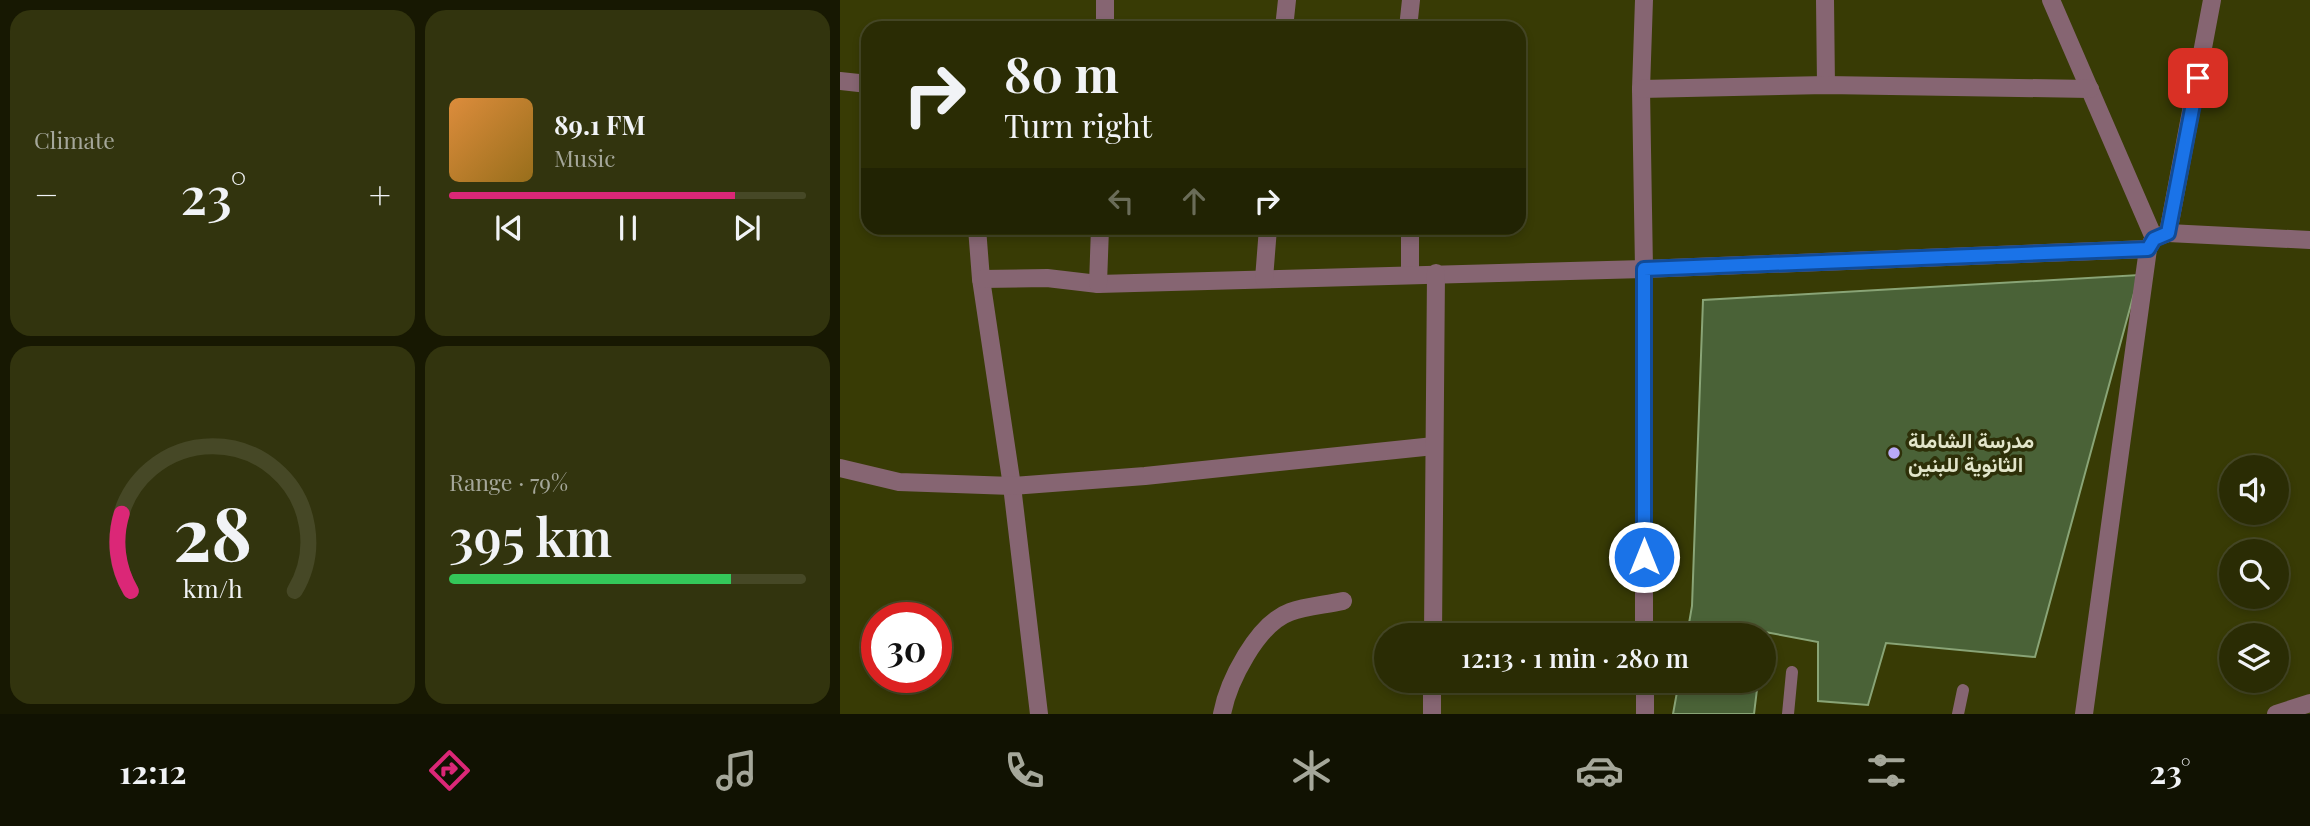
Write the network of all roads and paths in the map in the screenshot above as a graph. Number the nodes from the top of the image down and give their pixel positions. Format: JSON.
{"nodes":[{"id":1,"x":1105,"y":0,"type":"edge"},
{"id":2,"x":1287,"y":0,"type":"edge"},
{"id":3,"x":1411,"y":0,"type":"edge"},
{"id":4,"x":1644,"y":0,"type":"edge"},
{"id":5,"x":1825,"y":0,"type":"edge"},
{"id":6,"x":2051,"y":0,"type":"edge"},
{"id":7,"x":2213,"y":0,"type":"edge"},
{"id":8,"x":1105,"y":21,"type":"edge"},
{"id":9,"x":1285,"y":21,"type":"edge"},
{"id":10,"x":1409,"y":21,"type":"edge"},
{"id":11,"x":840,"y":81,"type":"edge"},
{"id":12,"x":861,"y":83,"type":"edge"},
{"id":13,"x":1826,"y":86,"type":"junction"},
{"id":14,"x":1641,"y":89,"type":"junction"},
{"id":15,"x":2090,"y":89,"type":"junction"},
{"id":16,"x":978,"y":235,"type":"edge"},
{"id":17,"x":1100,"y":235,"type":"edge"},
{"id":18,"x":1267,"y":235,"type":"edge"},
{"id":19,"x":1409,"y":235,"type":"edge"},
{"id":20,"x":2157,"y":240,"type":"junction"},
{"id":21,"x":2310,"y":240,"type":"edge"},
{"id":22,"x":1644,"y":269,"type":"junction"},
{"id":23,"x":1436,"y":273,"type":"junction"},
{"id":24,"x":1410,"y":274,"type":"junction"},
{"id":25,"x":981,"y":279,"type":"junction"},
{"id":26,"x":1264,"y":279,"type":"junction"},
{"id":27,"x":1098,"y":284,"type":"junction"},
{"id":28,"x":1434,"y":446,"type":"junction"},
{"id":29,"x":840,"y":468,"type":"edge"},
{"id":30,"x":1012,"y":486,"type":"junction"},
{"id":31,"x":1343,"y":601,"type":"dead end"},
{"id":32,"x":1433,"y":623,"type":"edge"},
{"id":33,"x":1644,"y":623,"type":"edge"},
{"id":34,"x":1792,"y":672,"type":"dead end"},
{"id":35,"x":1963,"y":690,"type":"dead end"},
{"id":36,"x":1432,"y":693,"type":"edge"},
{"id":37,"x":1644,"y":693,"type":"edge"},
{"id":38,"x":2310,"y":703,"type":"edge"},
{"id":39,"x":1039,"y":714,"type":"edge"},
{"id":40,"x":1222,"y":714,"type":"edge"},
{"id":41,"x":1432,"y":714,"type":"edge"},
{"id":42,"x":1645,"y":714,"type":"edge"},
{"id":43,"x":1788,"y":714,"type":"edge"},
{"id":44,"x":1958,"y":714,"type":"edge"},
{"id":45,"x":2084,"y":714,"type":"edge"},
{"id":46,"x":2276,"y":714,"type":"edge"}],
"edges":[{"from":1,"to":8,"type":"street"},
{"from":2,"to":9,"type":"street"},
{"from":3,"to":10,"type":"street"},
{"from":4,"to":14,"type":"street"},
{"from":5,"to":13,"type":"street"},
{"from":6,"to":15,"type":"street"},
{"from":7,"to":20,"type":"street"},
{"from":11,"to":12,"type":"street"},
{"from":13,"to":14,"type":"street"},
{"from":13,"to":15,"type":"street"},
{"from":14,"to":22,"type":"street"},
{"from":15,"to":20,"type":"street"},
{"from":16,"to":25,"type":"street"},
{"from":17,"to":27,"type":"street"},
{"from":18,"to":26,"type":"street"},
{"from":19,"to":24,"type":"street"},
{"from":20,"to":21,"type":"street"},
{"from":20,"to":22,"type":"street"},
{"from":20,"to":45,"type":"street"},
{"from":22,"to":23,"type":"street"},
{"from":22,"to":33,"type":"street"},
{"from":23,"to":24,"type":"street"},
{"from":23,"to":28,"type":"street"},
{"from":24,"to":26,"type":"street"},
{"from":25,"to":27,"type":"street"},
{"from":25,"to":30,"type":"street"},
{"from":26,"to":27,"type":"street"},
{"from":28,"to":30,"type":"street"},
{"from":28,"to":32,"type":"street"},
{"from":29,"to":30,"type":"street"},
{"from":30,"to":39,"type":"street"},
{"from":31,"to":40,"type":"street"},
{"from":34,"to":43,"type":"lane"},
{"from":35,"to":44,"type":"lane"},
{"from":36,"to":41,"type":"street"},
{"from":37,"to":42,"type":"street"},
{"from":38,"to":46,"type":"street"}]}
